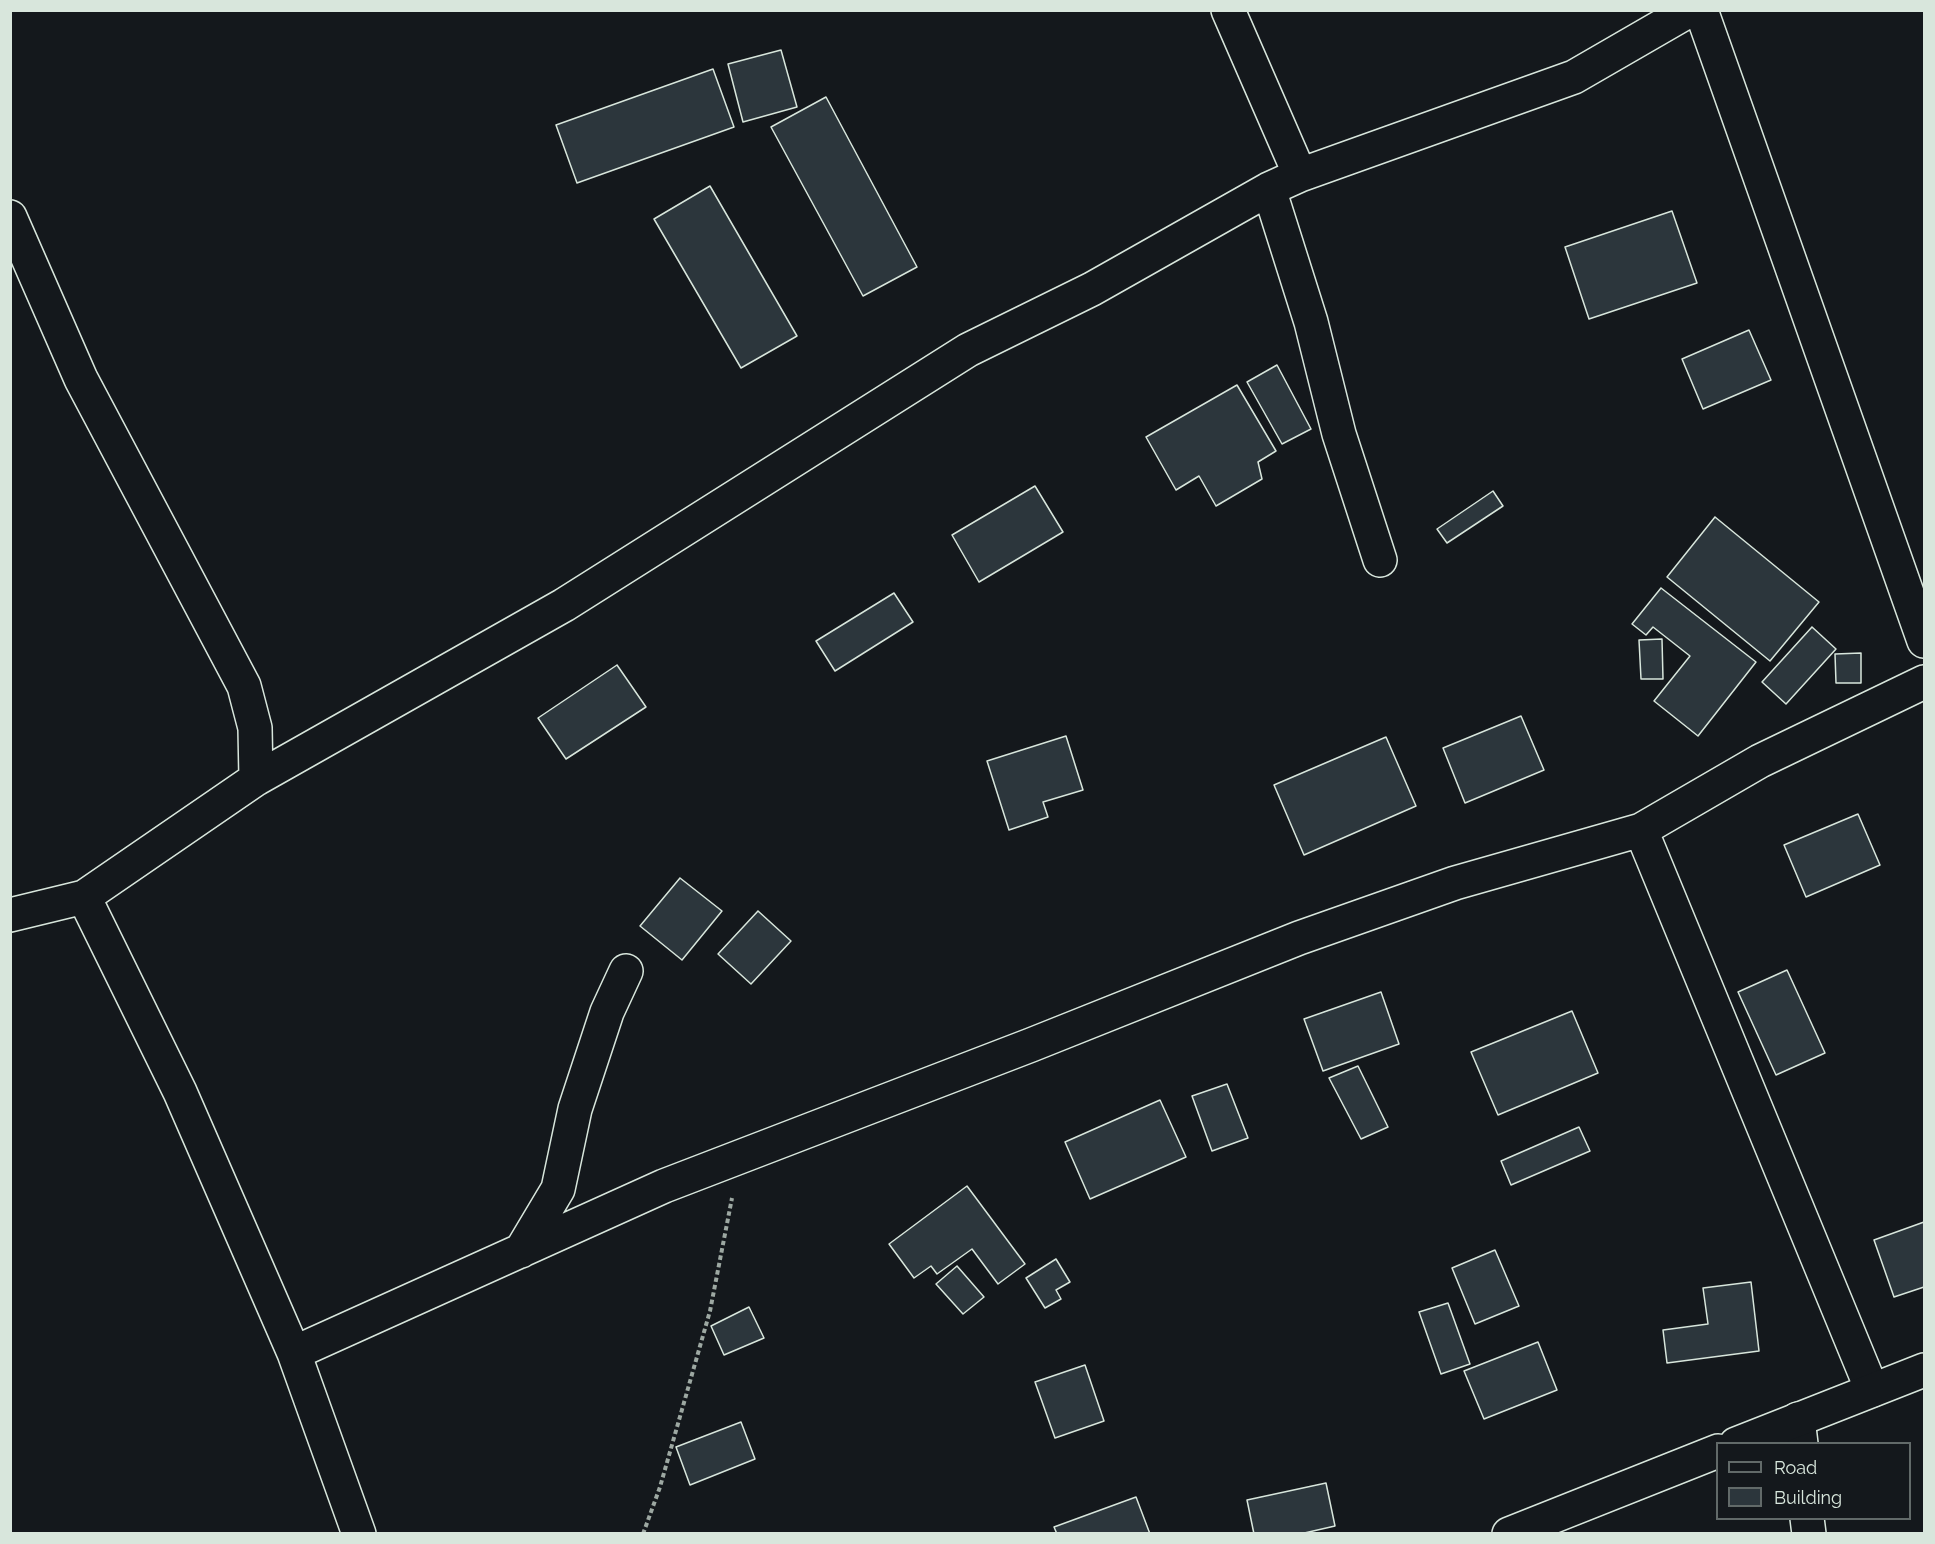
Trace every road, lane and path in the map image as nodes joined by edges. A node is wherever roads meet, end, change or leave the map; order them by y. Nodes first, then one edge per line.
1 (1228, 10) edge
2 (1690, 10) edge
3 (1701, 10) edge
4 (1300, 175) junction
5 (1269, 189) junction
6 (12, 222) edge
7 (1380, 560) dead end
8 (1924, 641) edge
9 (1924, 682) edge
10 (256, 779) junction
11 (1641, 830) junction
12 (84, 897) junction
13 (10, 915) edge
14 (626, 971) dead end
15 (740, 1157) junction
16 (521, 1251) junction
17 (294, 1353) junction
18 (1924, 1370) edge
19 (1872, 1390) junction
20 (1800, 1431) edge
21 (1741, 1442) edge
22 (1716, 1452) edge
23 (359, 1533) edge
24 (643, 1533) edge
25 (1509, 1533) edge

1 - 4 street
2 - 4 street
3 - 8 street
4 - 5 street
5 - 7 street
5 - 10 street
6 - 10 street
9 - 11 street
10 - 12 street
11 - 15 street
11 - 19 street
12 - 13 street
12 - 17 street
14 - 16 street
15 - 16 street
15 - 24 path
16 - 17 street
17 - 23 street
18 - 19 street
19 - 20 street
20 - 21 street
22 - 25 street

